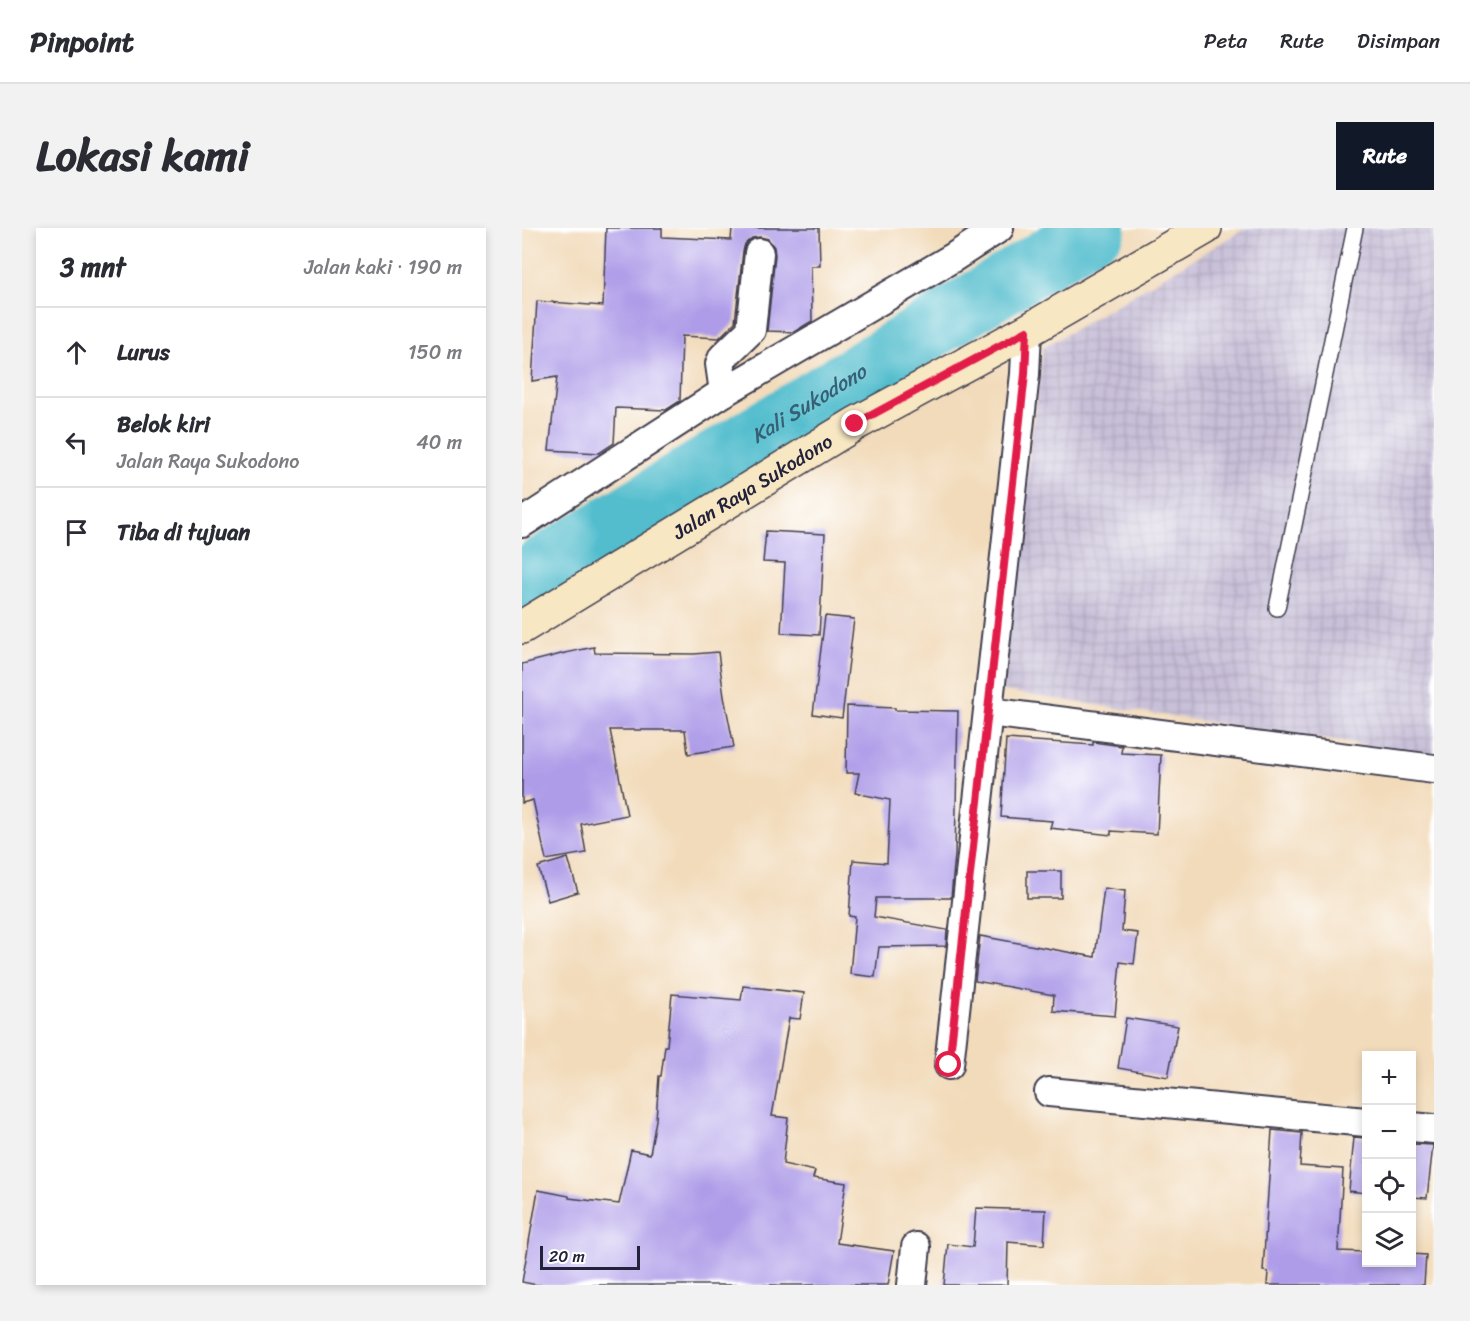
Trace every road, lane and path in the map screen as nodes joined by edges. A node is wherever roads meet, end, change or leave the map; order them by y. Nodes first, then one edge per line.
1 (999, 228) edge
2 (1205, 228) edge
3 (1355, 228) edge
4 (759, 253) dead end
5 (1027, 331) junction
6 (724, 392) junction
7 (522, 523) edge
8 (1277, 608) dead end
9 (522, 627) edge
10 (988, 712) junction
11 (1434, 770) edge
12 (949, 1065) dead end
13 (1049, 1092) dead end
14 (1362, 1122) edge
15 (1416, 1127) edge
16 (1434, 1129) edge
17 (916, 1247) dead end
18 (912, 1285) edge

1 - 6 street
2 - 5 main road, Jalan Raya Sukodono
3 - 8 lane
4 - 6 street
5 - 9 main road, Jalan Raya Sukodono
5 - 10 street
6 - 7 street
10 - 11 street
10 - 12 street
13 - 14 street
15 - 16 street
17 - 18 street

